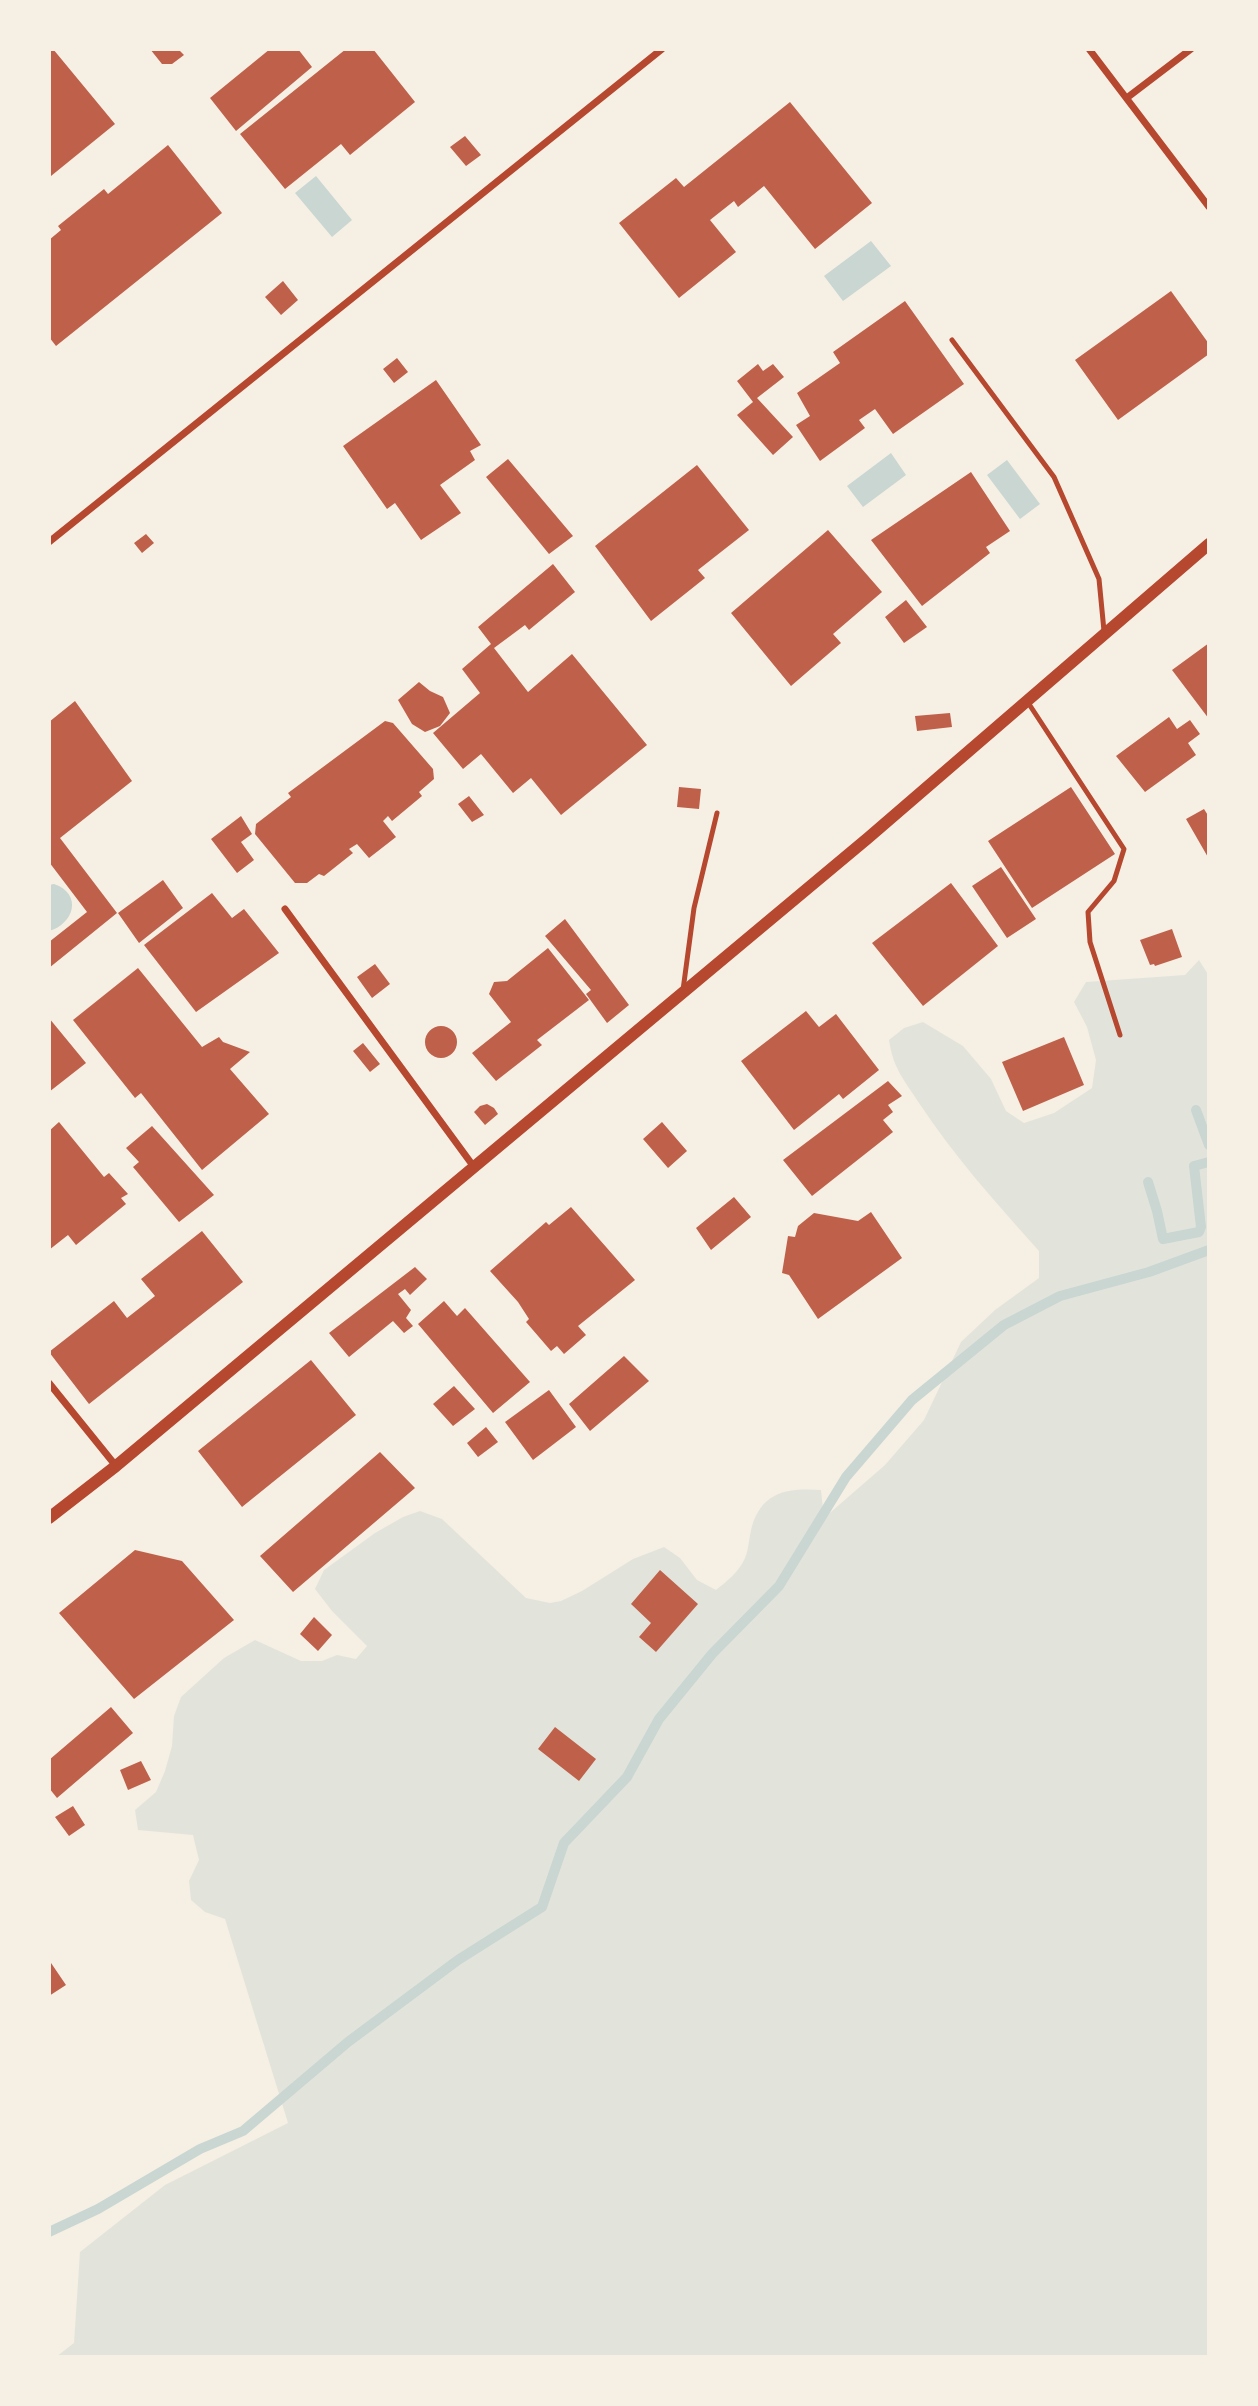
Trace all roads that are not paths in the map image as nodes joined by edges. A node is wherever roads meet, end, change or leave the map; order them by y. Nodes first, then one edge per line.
1 (662, 49) edge
2 (1089, 49) edge
3 (1191, 49) edge
4 (1128, 97) junction
5 (1209, 207) edge
6 (952, 340) dead end
7 (49, 542) edge
8 (1209, 544) edge
9 (1105, 634) junction
10 (1027, 701) junction
11 (717, 813) dead end
12 (285, 909) dead end
13 (683, 993) junction
14 (1120, 1035) dead end
15 (474, 1167) junction
16 (49, 1383) edge
17 (116, 1466) junction
18 (49, 1518) edge

1 - 7 street
2 - 4 street
3 - 4 street
4 - 5 street
6 - 9 lane
8 - 9 street
9 - 10 street
10 - 13 street
10 - 14 lane
11 - 13 lane
12 - 15 street
13 - 15 street
15 - 17 street
16 - 17 street
17 - 18 street

